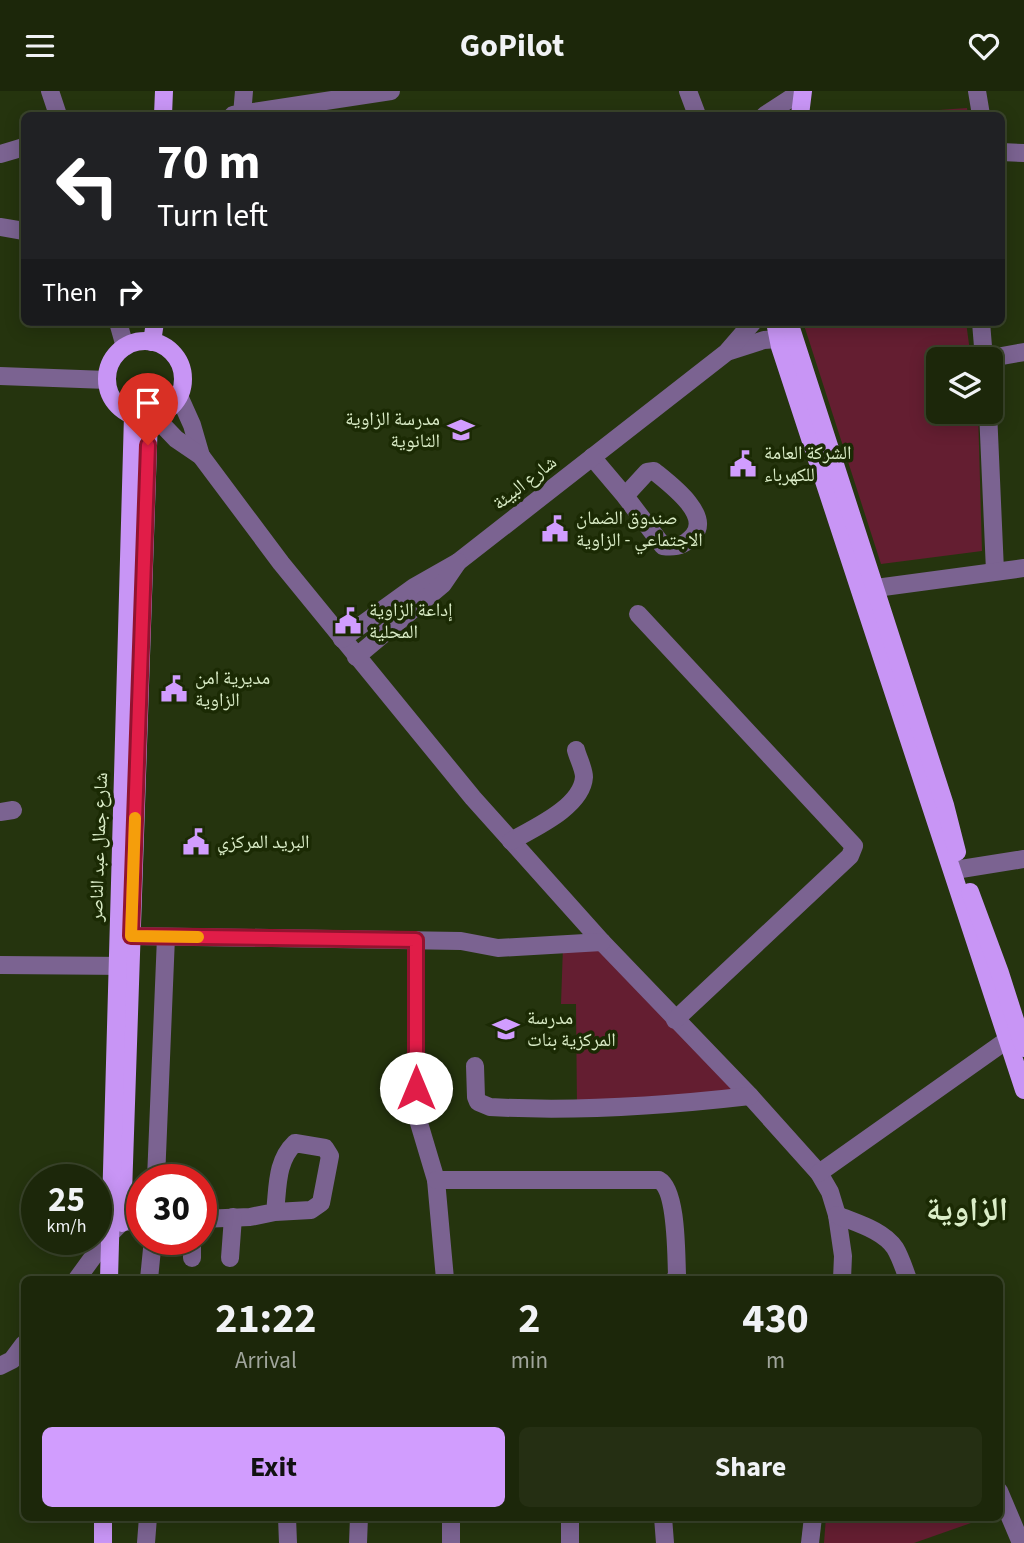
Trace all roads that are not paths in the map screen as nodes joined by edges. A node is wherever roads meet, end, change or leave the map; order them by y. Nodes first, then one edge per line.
1 (50, 91) edge
2 (164, 91) edge
3 (244, 91) edge
4 (391, 91) edge
5 (688, 91) edge
6 (803, 91) edge
7 (814, 91) edge
8 (977, 91) edge
9 (57, 112) edge
10 (163, 112) edge
11 (239, 112) edge
12 (257, 112) edge
13 (696, 112) edge
14 (770, 112) edge
15 (800, 112) edge
16 (811, 112) edge
17 (980, 112) edge
18 (21, 148) edge
19 (1005, 152) edge
20 (1024, 153) edge
21 (0, 154) edge
22 (0, 227) edge
23 (21, 230) edge
24 (119, 326) edge
25 (154, 326) edge
26 (750, 326) edge
27 (790, 326) edge
28 (981, 326) edge
29 (777, 331) edge
30 (152, 342) junction
31 (125, 347) junction
32 (983, 347) edge
33 (727, 352) junction
34 (1024, 352) edge
35 (1003, 356) edge
36 (0, 376) edge
37 (107, 380) junction
38 (179, 396) junction
39 (145, 416) junction
40 (989, 424) edge
41 (201, 456) junction
42 (592, 457) junction
43 (625, 496) junction
44 (458, 562) junction
45 (1024, 568) edge
46 (995, 571) junction
47 (868, 589) junction
48 (638, 614) dead end
49 (342, 639) junction
50 (356, 657) junction
51 (576, 750) dead end
52 (511, 841) junction
53 (1024, 859) edge
54 (961, 869) junction
55 (131, 936) junction
56 (166, 937) junction
57 (416, 940) junction
58 (602, 942) junction
59 (0, 965) edge
60 (123, 966) junction
61 (675, 1020) junction
62 (1019, 1039) edge
63 (475, 1066) dead end
64 (1024, 1090) edge
65 (750, 1096) junction
66 (157, 1164) edge
67 (819, 1173) junction
68 (436, 1180) junction
69 (275, 1212) dead end
70 (837, 1215) junction
71 (233, 1217) junction
72 (217, 1218) edge
73 (126, 1225) edge
74 (115, 1228) junction
75 (151, 1255) edge
76 (230, 1258) dead end
77 (79, 1276) edge
78 (109, 1276) edge
79 (120, 1276) edge
80 (149, 1276) edge
81 (445, 1276) edge
82 (676, 1276) edge
83 (842, 1276) edge
84 (907, 1276) edge
85 (1003, 1500) edge
86 (103, 1521) edge
87 (115, 1521) edge
88 (148, 1521) edge
89 (287, 1521) edge
90 (359, 1521) edge
91 (451, 1521) edge
92 (570, 1521) edge
93 (663, 1521) edge
94 (813, 1521) edge
95 (103, 1543) edge
96 (115, 1543) edge
97 (146, 1543) edge
98 (288, 1543) edge
99 (358, 1543) edge
100 (451, 1543) edge
101 (570, 1543) edge
102 (665, 1543) edge
103 (810, 1543) edge
104 (1021, 1543) edge

1 - 9 street
2 - 10 main road
3 - 11 street
4 - 12 street
5 - 13 street
6 - 14 street
6 - 15 main road
7 - 16 main road
8 - 17 street
18 - 21 street
19 - 20 street
22 - 23 street
24 - 31 street
25 - 30 main road
26 - 33 street, شارع البيئة
27 - 47 main road
28 - 32 street
29 - 33 street, شارع البيئة
29 - 47 main road
30 - 31 main road
30 - 38 main road
31 - 37 main road
33 - 42 street, شارع البيئة
34 - 35 street
36 - 37 street
37 - 39 main road
38 - 39 main road
38 - 41 street
39 - 41 street
39 - 55 main road, شارع جمال عبد الناصر
39 - 60 main road, شارع جمال عبد الناصر
40 - 46 street
41 - 49 street
42 - 43 street
42 - 44 street, شارع البيئة
43 - 43 street
44 - 49 street, شارع البيئة
44 - 50 street
45 - 46 street
46 - 47 street
47 - 54 main road
47 - 62 main road
48 - 61 street
49 - 50 street
50 - 52 street
51 - 52 street
52 - 58 street
53 - 54 street
54 - 62 main road
55 - 56 street
55 - 60 main road, شارع جمال عبد الناصر
56 - 57 street
56 - 66 street
57 - 58 street
57 - 68 street
58 - 61 street
59 - 60 street
60 - 74 main road, شارع جمال عبد الناصر
61 - 65 street
62 - 64 main road
62 - 67 street
63 - 65 street
65 - 67 street
67 - 70 street
68 - 81 street
68 - 82 street
69 - 71 street
70 - 83 street
70 - 84 street
71 - 72 street
71 - 76 street
73 - 74 street
74 - 77 street
74 - 78 main road, شارع جمال عبد الناصر
74 - 79 main road, شارع جمال عبد الناصر
75 - 80 street
85 - 104 street
86 - 95 main road
87 - 96 main road
88 - 97 street
89 - 98 street
90 - 99 street
91 - 100 street
92 - 101 street
93 - 102 street
94 - 103 street

